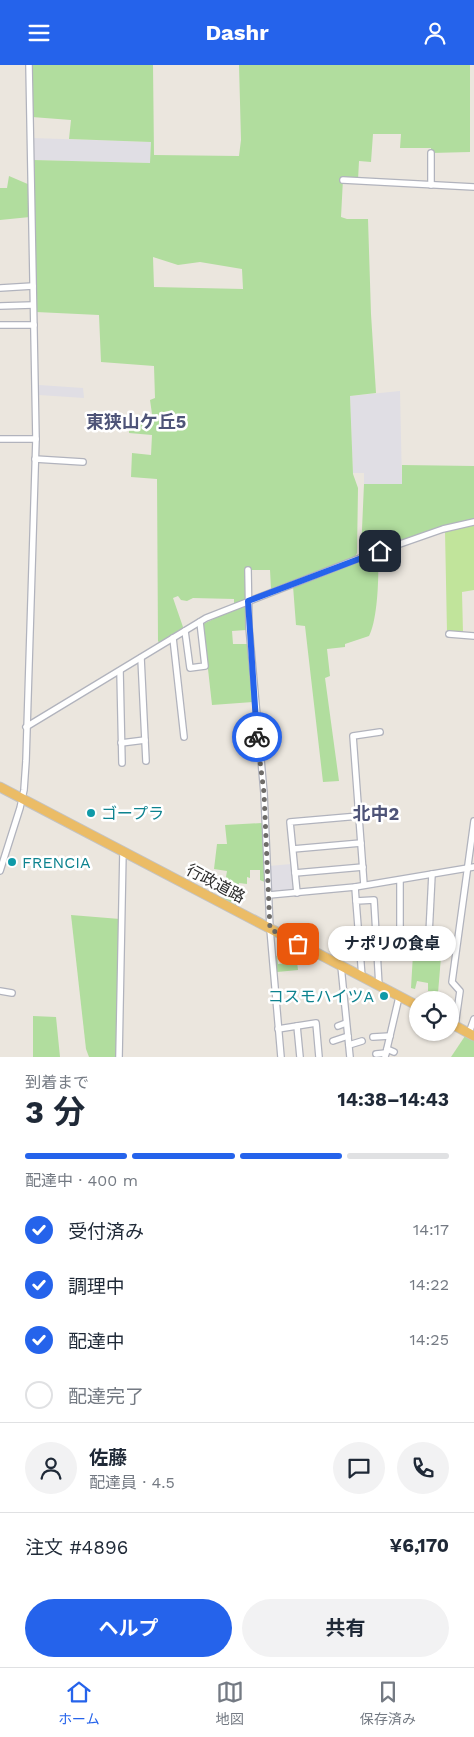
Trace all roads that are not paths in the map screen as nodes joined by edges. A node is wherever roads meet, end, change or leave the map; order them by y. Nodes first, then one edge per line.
1 (29, 65) edge
2 (431, 153) dead end
3 (343, 180) dead end
4 (431, 185) junction
5 (474, 187) edge
6 (33, 287) junction
7 (0, 288) edge
8 (33, 305) junction
9 (0, 306) edge
10 (0, 325) edge
11 (34, 325) junction
12 (0, 439) edge
13 (36, 439) junction
14 (35, 459) junction
15 (83, 462) dead end
16 (474, 522) edge
17 (248, 570) dead end
18 (248, 601) junction
19 (200, 622) junction
20 (186, 631) junction
21 (449, 634) dead end
22 (474, 636) edge
23 (173, 639) junction
24 (141, 659) junction
25 (120, 671) junction
26 (26, 727) junction
27 (380, 732) dead end
28 (184, 737) dead end
29 (145, 740) junction
30 (121, 743) junction
31 (146, 761) dead end
32 (122, 763) dead end
33 (0, 787) edge
34 (22, 799) junction
35 (359, 816) junction
36 (474, 821) edge
37 (361, 843) junction
38 (293, 849) junction
39 (123, 851) junction
40 (363, 867) junction
41 (474, 867) edge
42 (467, 869) junction
43 (0, 871) edge
44 (295, 873) junction
45 (432, 874) junction
46 (400, 880) junction
47 (364, 885) junction
48 (356, 887) junction
49 (297, 893) junction
50 (270, 895) junction
51 (356, 901) junction
52 (270, 929) junction
53 (400, 949) dead end
54 (428, 954) dead end
55 (341, 966) junction
56 (362, 977) junction
57 (379, 986) junction
58 (0, 991) edge
59 (12, 993) dead end
60 (459, 996) edge
61 (399, 997) junction
62 (409, 1002) edge
63 (474, 1019) edge
64 (346, 1023) junction
65 (297, 1026) junction
66 (338, 1026) dead end
67 (459, 1027) edge
68 (278, 1029) junction
69 (472, 1035) edge
70 (348, 1036) junction
71 (390, 1036) junction
72 (373, 1037) dead end
73 (333, 1041) dead end
74 (362, 1041) dead end
75 (349, 1045) junction
76 (394, 1052) dead end
77 (376, 1053) dead end
78 (386, 1053) edge
79 (119, 1057) edge
80 (282, 1057) edge
81 (300, 1057) edge
82 (318, 1057) edge
83 (350, 1057) edge

1 - 6 street
2 - 4 street
3 - 4 street
4 - 5 street
6 - 7 street
6 - 8 street
8 - 9 street
8 - 11 street
10 - 11 street
11 - 13 street
12 - 13 street
13 - 14 street
14 - 15 street
14 - 26 street
16 - 18 street
17 - 18 street
18 - 19 street
18 - 50 street
19 - 20 street
19 - 20 street
20 - 23 street
21 - 22 street
23 - 24 street
23 - 28 street
24 - 25 street
24 - 29 street
25 - 26 street
25 - 30 street
26 - 34 street
27 - 35 street
29 - 30 street
29 - 31 street
30 - 32 street
33 - 34 highway, 行政道路
34 - 39 highway, 行政道路
34 - 43 street
35 - 37 street
35 - 38 street
36 - 42 street
37 - 38 street
37 - 40 street
38 - 44 street
39 - 52 highway, 行政道路
39 - 79 street
40 - 44 street
40 - 47 street
41 - 42 street
42 - 45 street
42 - 60 street
44 - 49 street
45 - 46 street
45 - 54 street
46 - 47 street
46 - 53 street
47 - 48 street
48 - 49 street
48 - 51 street
49 - 50 street
50 - 52 street
51 - 56 street
51 - 57 street
52 - 55 highway, 行政道路
52 - 68 street
55 - 56 highway, 行政道路
55 - 64 street
56 - 57 highway, 行政道路
57 - 61 highway, 行政道路
58 - 59 street
61 - 62 highway, 行政道路
61 - 71 street
63 - 69 street
64 - 66 street
64 - 70 street
65 - 68 street
65 - 81 street
65 - 82 street
67 - 69 highway
68 - 80 street
70 - 73 street
70 - 75 street
71 - 72 street
71 - 78 street
74 - 75 street
75 - 83 street
76 - 78 street
77 - 78 street

